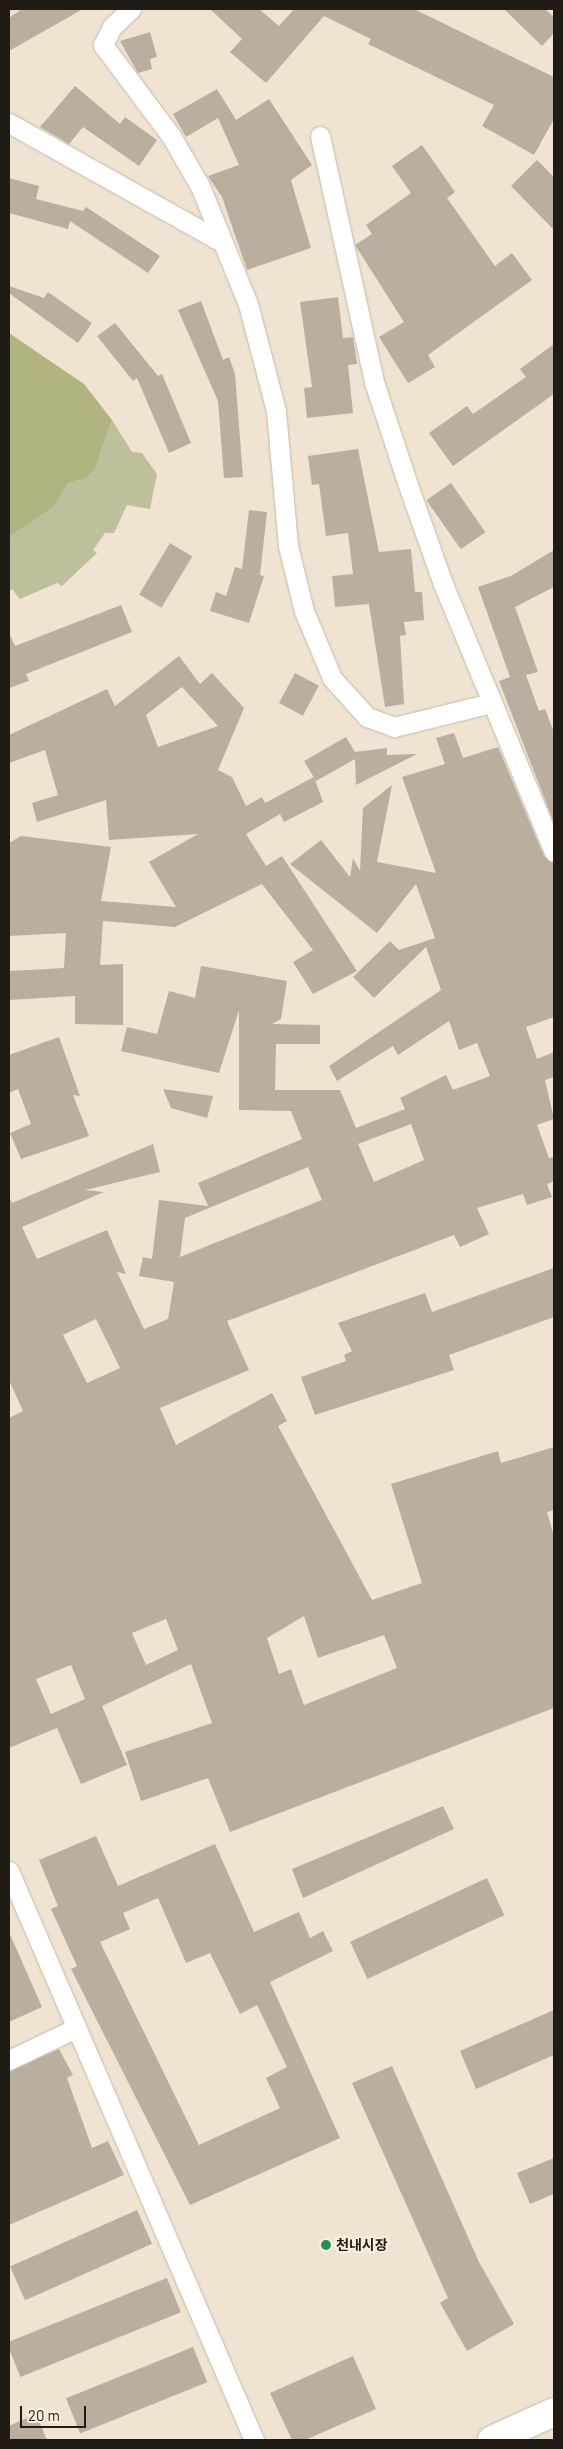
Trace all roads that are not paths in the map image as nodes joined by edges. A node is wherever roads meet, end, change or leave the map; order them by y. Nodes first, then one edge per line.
1 (131, 9) edge
2 (9, 123) edge
3 (320, 136) dead end
4 (220, 242) junction
5 (491, 703) junction
6 (554, 852) edge
7 (9, 1871) edge
8 (76, 2028) junction
9 (9, 2060) edge
10 (554, 2412) edge
11 (254, 2440) edge
12 (492, 2440) edge

1 - 4 street
2 - 4 street
3 - 5 street
4 - 5 street
5 - 6 street
7 - 8 street
8 - 9 street
8 - 11 street
10 - 12 main road

